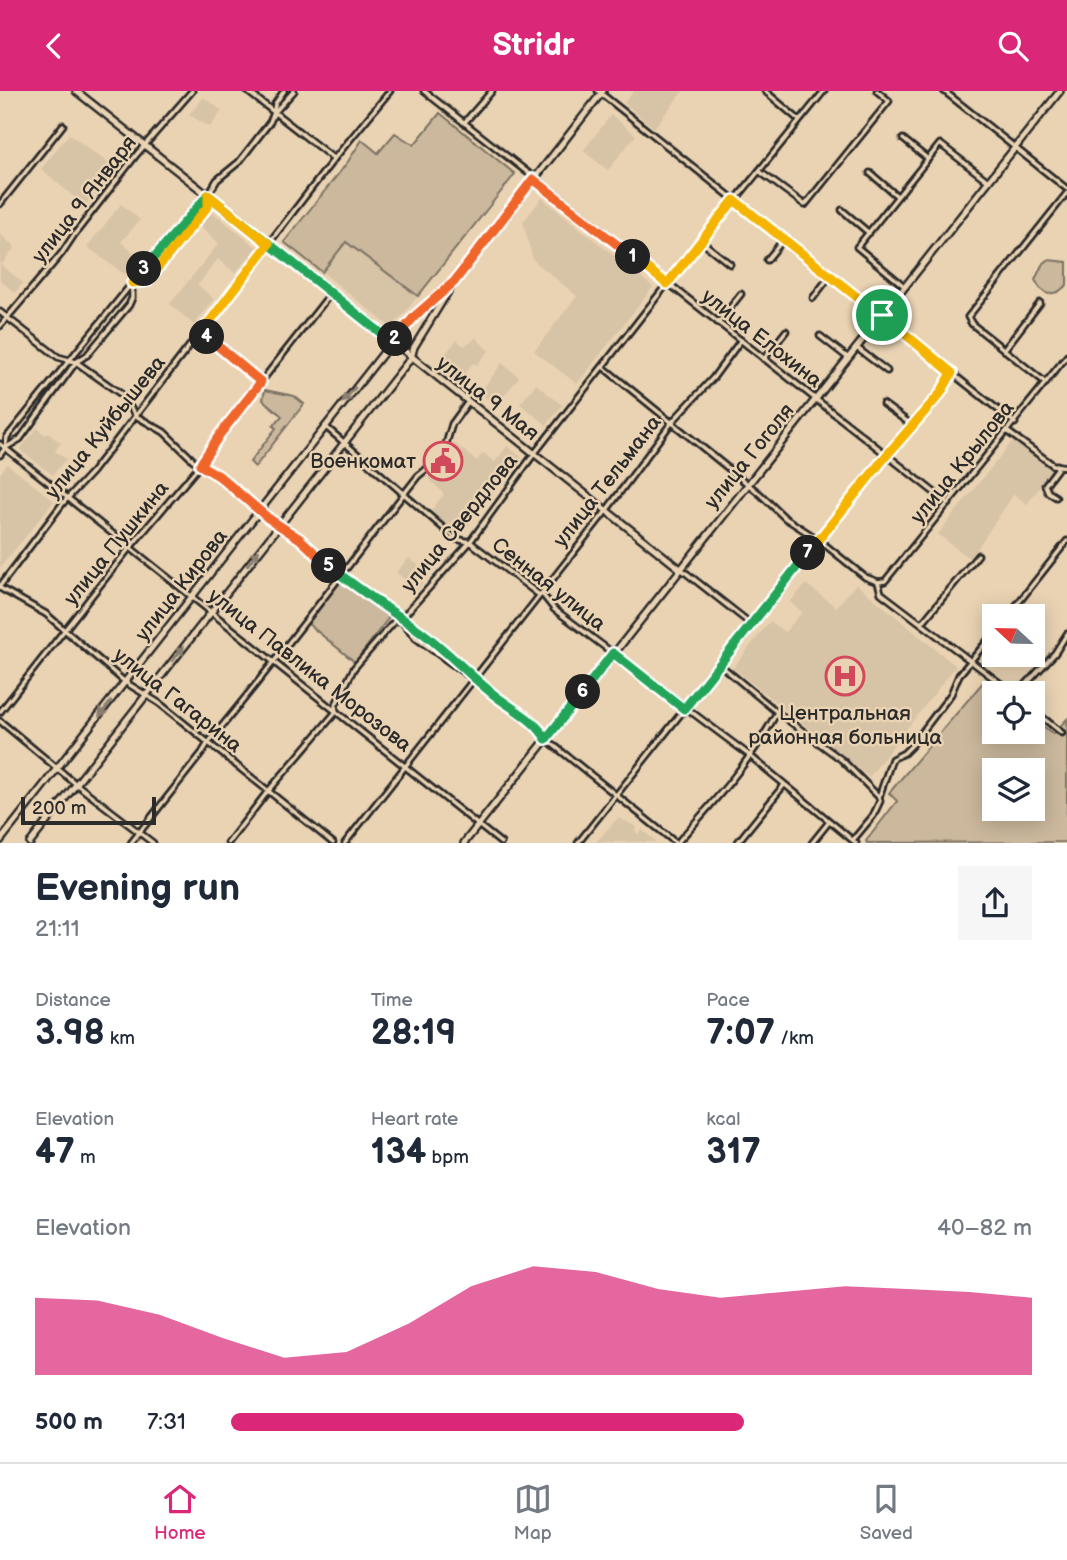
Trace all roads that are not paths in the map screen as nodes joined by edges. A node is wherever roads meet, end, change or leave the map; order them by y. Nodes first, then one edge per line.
1 (76, 91) edge
2 (192, 91) edge
3 (247, 91) edge
4 (284, 91) edge
5 (294, 91) edge
6 (390, 91) edge
7 (424, 91) edge
8 (492, 91) edge
9 (765, 91) edge
10 (824, 91) edge
11 (877, 91) edge
12 (944, 91) edge
13 (1060, 91) edge
14 (601, 92) edge
15 (274, 113) junction
16 (799, 120) junction
17 (464, 123) junction
18 (63, 125) dead end
19 (903, 139) dead end
20 (145, 145) junction
21 (1014, 149) junction
22 (334, 159) junction
23 (928, 159) junction
24 (759, 171) junction
25 (870, 173) dead end
26 (533, 179) junction
27 (988, 181) junction
28 (1067, 191) edge
29 (208, 195) junction
30 (897, 196) junction
31 (734, 200) junction
32 (0, 204) edge
33 (842, 210) dead end
34 (869, 233) junction
35 (784, 239) junction
36 (702, 242) junction
37 (269, 244) junction
38 (767, 260) dead end
39 (730, 264) dead end
40 (830, 277) junction
41 (454, 282) junction
42 (132, 283) junction
43 (667, 284) junction
44 (904, 286) junction
45 (331, 293) junction
46 (741, 294) dead end
47 (813, 298) dead end
48 (1040, 303) dead end
49 (0, 312) edge
50 (882, 315) junction
51 (415, 316) junction
52 (6, 317) junction
53 (718, 323) junction
54 (429, 325) junction
55 (0, 326) edge
56 (786, 331) dead end
57 (201, 333) junction
58 (820, 336) dead end
59 (741, 340) junction
60 (392, 342) junction
61 (856, 346) junction
62 (1004, 350) junction
63 (1067, 356) edge
64 (847, 357) junction
65 (411, 358) junction
66 (70, 359) junction
67 (764, 359) junction
68 (76, 362) junction
69 (603, 367) junction
70 (887, 372) dead end
71 (952, 373) junction
72 (261, 382) junction
73 (1046, 383) junction
74 (814, 399) junction
75 (468, 402) junction
76 (883, 404) dead end
77 (136, 416) junction
78 (672, 422) junction
79 (1015, 423) junction
80 (912, 425) junction
81 (325, 426) junction
82 (1008, 432) junction
83 (343, 442) junction
84 (0, 444) edge
85 (5, 448) junction
86 (534, 454) junction
87 (0, 455) edge
88 (886, 456) junction
89 (200, 465) junction
90 (1057, 465) junction
91 (1066, 465) edge
92 (747, 484) junction
93 (403, 495) junction
94 (68, 497) junction
95 (1056, 497) dead end
96 (949, 504) junction
97 (606, 510) junction
98 (258, 511) junction
99 (278, 526) junction
100 (819, 540) junction
101 (1067, 541) edge
102 (470, 542) junction
103 (130, 548) junction
104 (978, 555) dead end
105 (679, 568) junction
106 (340, 575) junction
107 (878, 582) junction
108 (0, 587) edge
109 (538, 594) junction
110 (191, 597) junction
111 (1017, 604) edge
112 (211, 612) junction
113 (400, 620) junction
114 (922, 623) junction
115 (751, 624) junction
116 (66, 630) junction
117 (1067, 634) edge
118 (982, 647) edge
119 (613, 653) junction
120 (970, 661) junction
121 (275, 663) junction
122 (719, 664) junction
123 (474, 679) junction
124 (998, 681) edge
125 (1027, 681) edge
126 (125, 682) junction
127 (146, 697) junction
128 (684, 709) junction
129 (0, 712) edge
130 (335, 712) junction
131 (777, 712) junction
132 (1045, 719) edge
133 (0, 721) edge
134 (1062, 733) dead end
135 (546, 739) junction
136 (208, 743) junction
137 (749, 755) junction
138 (405, 765) junction
139 (58, 769) junction
140 (76, 784) junction
141 (784, 785) junction
142 (268, 791) junction
143 (615, 795) junction
144 (879, 797) junction
145 (829, 822) junction
146 (478, 825) junction
147 (140, 832) junction
148 (0, 841) edge
149 (855, 841) edge
150 (30, 842) edge
151 (131, 842) edge
152 (153, 842) edge
153 (228, 842) edge
154 (333, 842) edge
155 (345, 842) edge
156 (464, 842) edge
157 (501, 842) edge
158 (578, 842) edge
159 (676, 842) edge
160 (737, 842) edge
161 (812, 842) edge

1 - 20 street, улица 9 Мая
2 - 20 street, улица 9 Января
3 - 15 street
4 - 15 street
5 - 15 street
6 - 22 street, улица Куйбышева
7 - 17 street, улица Елохина
8 - 17 street
9 - 16 street
10 - 16 street, улица Свердлова
11 - 24 street
12 - 21 street
13 - 21 street, улица Гоголя
14 - 26 street, улица Кирова
14 - 31 street
15 - 22 street
15 - 29 street
16 - 24 street, улица Свердлова
17 - 26 street, улица Елохина
18 - 32 street
19 - 23 street
20 - 29 street, улица 9 Мая
20 - 52 street, улица 9 Января
21 - 27 street, улица Гоголя
21 - 28 street
22 - 37 street, улица Куйбышева
23 - 27 street
23 - 30 street
24 - 31 street, улица Свердлова
25 - 30 street
26 - 41 street, улица Кирова
26 - 43 street, улица Елохина
27 - 44 street, улица Гоголя
28 - 62 street
29 - 37 street, улица 9 Мая
29 - 42 street
29 - 42 street
30 - 34 street
31 - 35 street
31 - 36 street, улица Свердлова
33 - 34 street
34 - 44 street
35 - 38 street
35 - 40 street
36 - 39 street
36 - 43 street, улица Свердлова
37 - 45 street, улица 9 Мая
37 - 57 street, улица Куйбышева
40 - 47 street
40 - 50 street
41 - 51 street, улица Кирова
41 - 54 street, улица Кирова
42 - 66 street
42 - 68 street
43 - 53 street, улица Елохина
43 - 69 street, улица Свердлова
44 - 50 street, улица Гоголя
45 - 60 street, улица 9 Мая
45 - 72 street, улица Пушкина
46 - 53 street
48 - 62 street
49 - 52 street
50 - 61 street, улица Гоголя
50 - 71 street
51 - 54 street
51 - 60 street, улица Кирова
52 - 55 street, улица 9 Января
52 - 66 street
53 - 59 street, улица Елохина
54 - 65 street, улица Кирова
56 - 67 street
57 - 72 street
57 - 77 street, улица Куйбышева
58 - 64 street
59 - 67 street, улица Елохина
59 - 78 street, улица Тельмана
60 - 65 street, улица 9 Мая
60 -> 81 street, улица Кирова
61 - 64 street, улица Гоголя
61 - 70 street
62 - 73 street
63 - 73 street, улица Крылова
64 - 74 street, улица Гоголя
65 - 75 street, улица 9 Мая
65 - 83 street, улица Кирова
66 - 68 street
66 - 85 street
67 - 74 street, улица Елохина
68 - 77 street
68 - 85 street
69 - 78 street
69 - 86 street, улица Свердлова
71 - 79 street
71 - 80 street
72 - 89 street, улица Пушкина
73 - 79 street, улица Крылова
74 - 88 street, улица Елохина
74 - 92 street, улица Гоголя
75 - 86 street, улица 9 Мая
75 - 93 street
76 - 80 street
77 - 89 street
77 - 94 street, улица Куйбышева
78 - 92 street
78 - 97 street, улица Тельмана
79 - 82 street, улица Крылова
80 - 88 street
81 - 83 street, Сенная улица
81 - 98 street, улица Кирова
82 - 90 street
82 - 96 street, улица Крылова
83 - 93 street, Сенная улица
83 - 99 street, улица Кирова
84 - 85 street, улица Павлика Морозова
85 - 87 street
85 - 94 street, улица Павлика Морозова
86 - 97 street, улица 9 Мая
86 - 102 street, улица Свердлова
88 - 96 street, улица Елохина
88 - 100 street
89 - 98 street
89 - 103 street, улица Пушкина
90 - 91 street
90 - 95 street
92 - 100 street
92 - 105 street, улица Гоголя
93 - 102 street, Сенная улица
93 - 106 street
94 - 103 street, улица Павлика Морозова
94 - 108 street, улица Куйбышева
96 - 107 street, улица Крылова
97 - 105 street, улица 9 Мая
97 - 109 street, улица Тельмана
98 - 99 street
98 - 110 street, улица Кирова
99 - 106 street
112 -> 99 street, улица Кирова
100 - 107 street
100 - 115 street
101 - 111 street
102 - 109 street, Сенная улица
102 - 113 street, улица Свердлова
103 - 110 street, улица Павлика Морозова
103 - 116 street, улица Пушкина
104 - 114 street
105 - 115 street, улица 9 Мая
105 - 119 street, улица Гоголя
106 - 113 street
106 - 121 street
107 - 114 street
108 - 116 street, улица Гагарина
109 - 119 street, Сенная улица
109 - 123 street, улица Тельмана
110 - 112 street, улица Павлика Морозова
110 - 126 street, улица Кирова
112 - 121 street, улица Павлика Морозова
127 -> 112 street, улица Кирова
113 - 123 street
113 - 123 street
113 - 130 street, улица Свердлова
114 - 120 street
115 - 122 street
116 - 126 street, улица Гагарина
116 - 129 street, улица Пушкина
117 - 125 street
118 - 120 street
119 - 128 street, Сенная улица
119 - 135 street, улица Гоголя
120 - 124 street
120 - 144 street
121 - 130 street, улица Павлика Морозова
121 - 136 street
122 - 128 street
122 - 131 street
123 - 135 street
123 - 138 street, улица Тельмана
126 - 127 street, улица Гагарина
126 -> 139 street, улица Кирова
127 - 136 street, улица Гагарина
127 - 140 street, улица Кирова
128 - 137 street, Сенная улица
128 - 143 street
130 - 138 street, улица Павлика Морозова
130 - 142 street, улица Свердлова
131 - 137 street
131 - 144 street
132 - 134 street
133 - 139 street
135 - 143 street
135 - 146 street, улица Гоголя
136 - 142 street, улица Гагарина
136 - 147 street
137 - 141 street, Сенная улица
137 - 159 street
138 - 146 street, улица Павлика Морозова
138 - 155 street, улица Тельмана
139 - 140 street
139 - 148 street, улица Кирова
140 - 147 street
140 - 150 street, улица Кирова
141 - 145 street, Сенная улица
141 - 160 street
142 - 153 street, улица Свердлова
142 - 154 street, улица Гагарина
143 - 158 street
143 - 159 street
144 - 149 street
145 - 149 street, Сенная улица
145 - 161 street
146 - 156 street, улица Гоголя
146 - 157 street, улица Павлика Морозова
147 - 151 street
147 - 152 street

